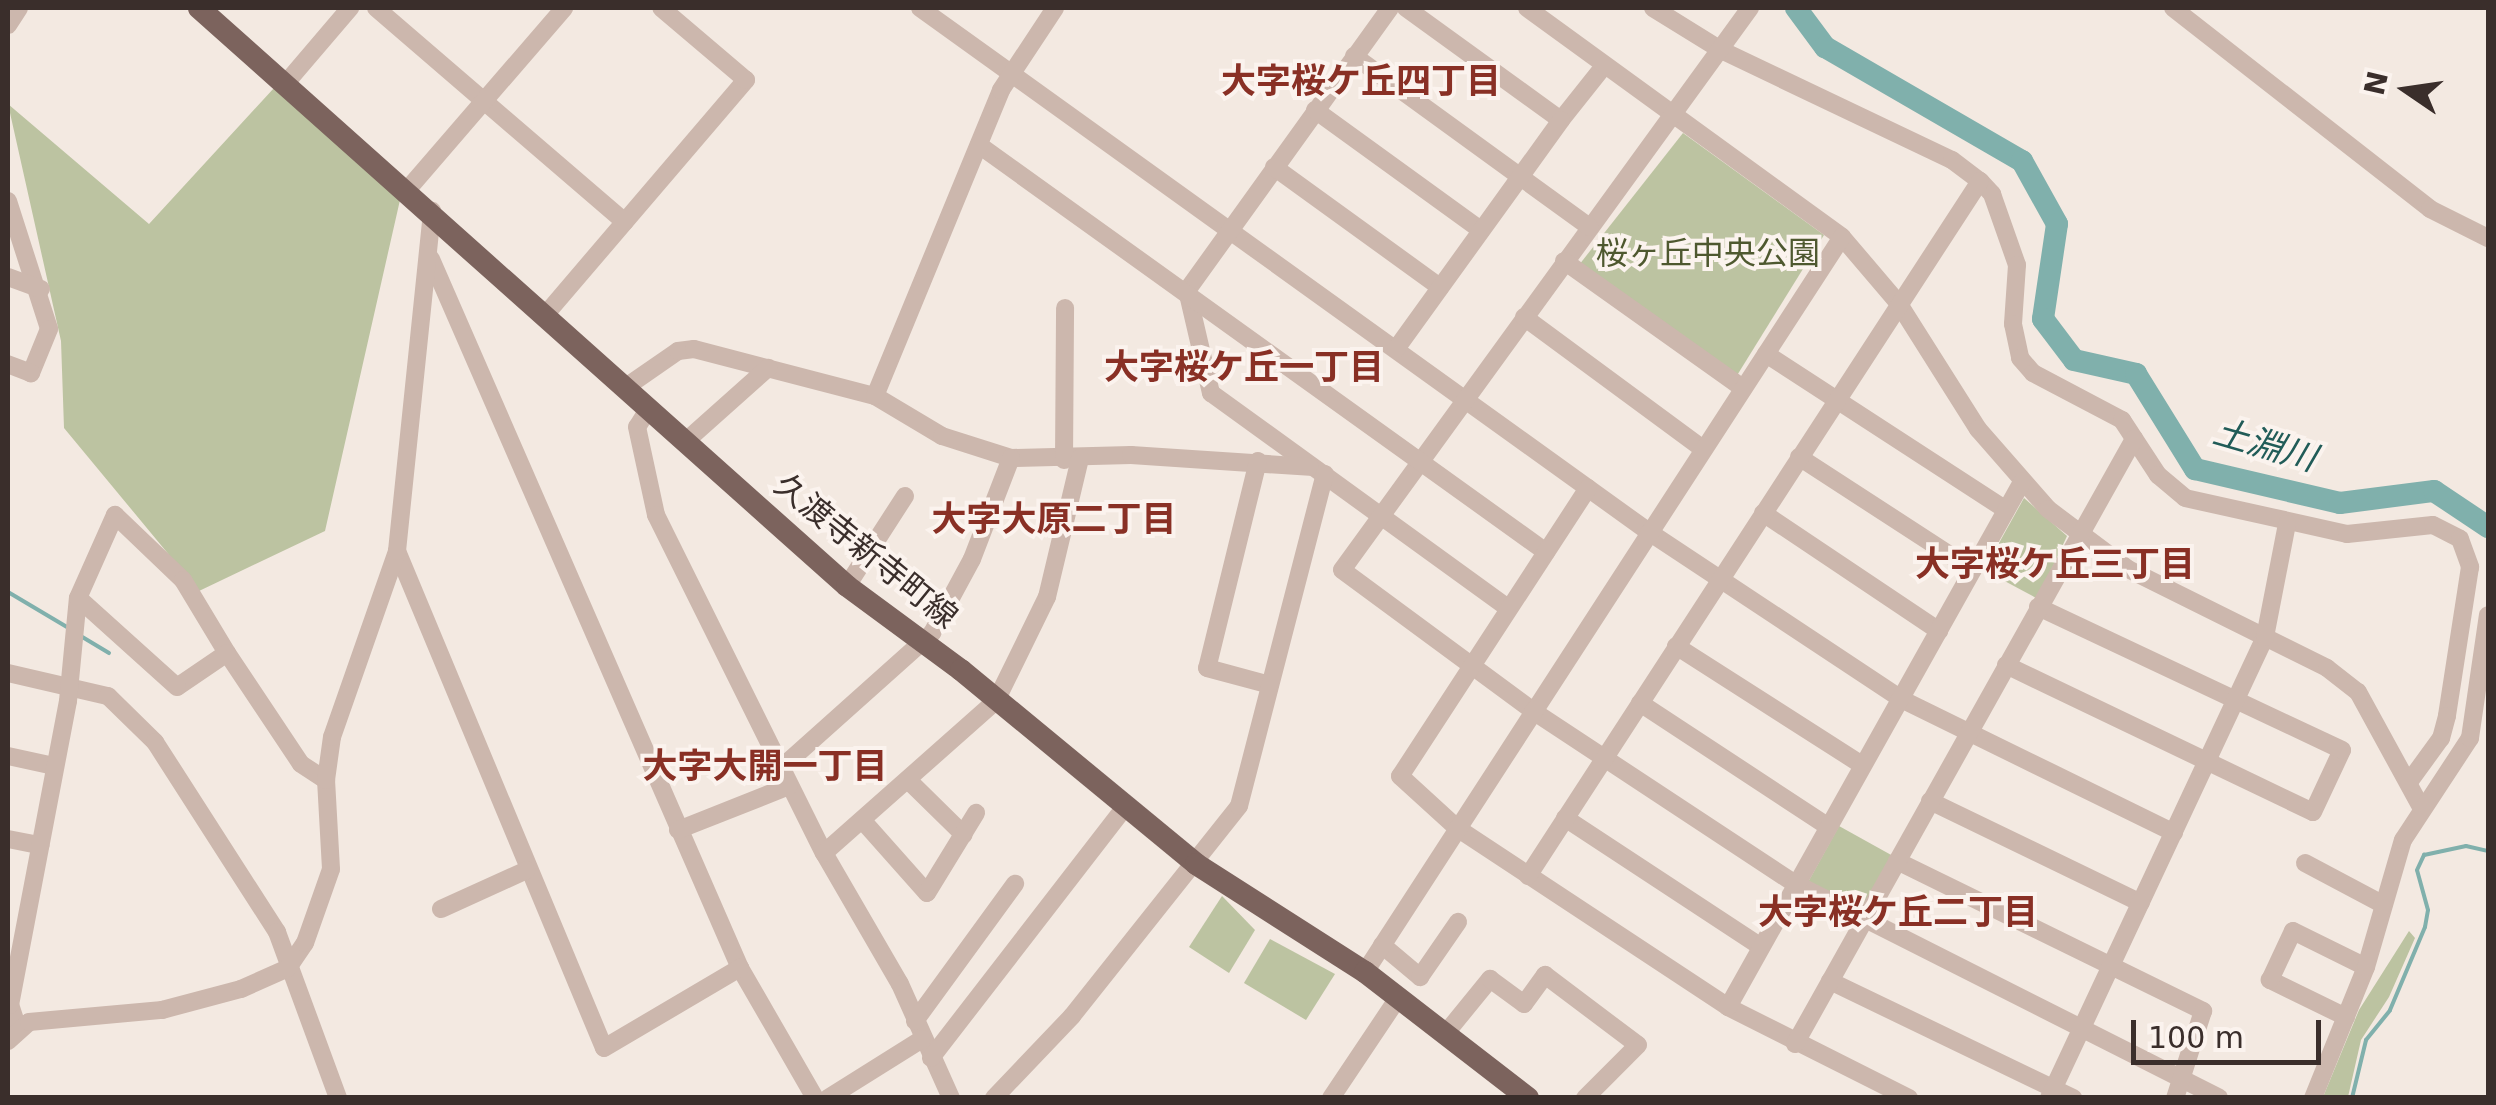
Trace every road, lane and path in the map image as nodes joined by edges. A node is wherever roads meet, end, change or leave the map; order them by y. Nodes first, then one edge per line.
1 (19, 8) edge
2 (200, 8) edge
3 (350, 8) edge
4 (376, 8) edge
5 (564, 8) edge
6 (661, 8) edge
7 (920, 8) edge
8 (1055, 8) edge
9 (1390, 8) edge
10 (1406, 8) edge
11 (1527, 8) edge
12 (1653, 8) edge
13 (1750, 8) edge
14 (2173, 8) edge
15 (8, 25) edge
16 (1721, 50) junction
17 (1354, 56) junction
18 (1604, 66) junction
19 (1009, 73) junction
20 (286, 83) junction
21 (484, 101) junction
22 (1314, 110) junction
23 (1672, 113) junction
24 (1561, 120) junction
25 (979, 145) junction
26 (1274, 167) junction
27 (1520, 174) junction
28 (1980, 180) junction
29 (408, 189) junction
30 (8, 201) edge
31 (432, 211) junction
32 (624, 222) junction
33 (1589, 227) junction
34 (1229, 230) junction
35 (1480, 230) junction
36 (1842, 237) junction
37 (2488, 238) edge
38 (428, 254) junction
39 (1564, 261) junction
40 (8, 277) edge
41 (1440, 286) junction
42 (40, 289) junction
43 (1187, 290) junction
44 (1899, 304) junction
45 (1065, 308) dead end
46 (546, 314) junction
47 (1524, 317) junction
48 (1396, 350) junction
49 (1766, 354) junction
50 (8, 364) edge
51 (768, 368) junction
52 (626, 387) junction
53 (1743, 388) junction
54 (875, 396) junction
55 (1464, 400) junction
56 (1836, 400) junction
57 (649, 408) junction
58 (2134, 439) junction
59 (686, 440) junction
60 (1703, 449) junction
61 (1799, 457) junction
62 (1011, 458) junction
63 (1072, 459) junction
64 (1258, 461) junction
65 (1420, 461) junction
66 (1320, 471) junction
67 (2022, 482) junction
68 (1588, 488) junction
69 (905, 496) dead end
70 (2006, 510) junction
71 (1763, 513) junction
72 (1381, 514) junction
73 (2287, 524) junction
74 (1649, 532) junction
75 (2079, 534) junction
76 (397, 552) junction
77 (1546, 552) junction
78 (1972, 570) junction
79 (1720, 579) junction
80 (847, 586) junction
81 (78, 598) junction
82 (2038, 607) junction
83 (1508, 608) junction
84 (2488, 615) edge
85 (1939, 630) junction
86 (2265, 637) junction
87 (923, 642) junction
88 (1676, 646) junction
89 (227, 653) junction
90 (1470, 664) junction
91 (2006, 665) junction
92 (8, 673) edge
93 (69, 685) junction
94 (1270, 685) junction
95 (1901, 699) junction
96 (996, 700) junction
97 (2236, 700) junction
98 (1640, 702) junction
99 (1533, 711) junction
100 (1967, 734) junction
101 (8, 756) edge
102 (1604, 759) junction
103 (2207, 762) junction
104 (54, 766) junction
105 (1862, 766) junction
106 (780, 769) junction
107 (326, 780) junction
108 (908, 780) junction
109 (2409, 782) junction
110 (789, 786) junction
111 (1930, 801) junction
112 (1124, 808) junction
113 (2422, 810) junction
114 (976, 813) dead end
115 (1566, 818) junction
116 (863, 820) junction
117 (1827, 826) junction
118 (1458, 828) junction
119 (678, 830) junction
120 (2174, 833) junction
121 (964, 835) junction
122 (8, 839) edge
123 (40, 845) junction
124 (824, 853) junction
125 (1897, 861) junction
126 (2305, 862) dead end
127 (1196, 864) junction
128 (527, 870) junction
129 (1528, 876) junction
130 (1794, 883) junction
131 (1015, 884) dead end
132 (2141, 903) junction
133 (2384, 905) junction
134 (441, 910) dead end
135 (16, 921) edge
136 (1863, 921) junction
137 (1458, 922) dead end
138 (1382, 946) junction
139 (1760, 946) junction
140 (2112, 965) junction
141 (2366, 966) junction
142 (288, 968) junction
143 (740, 968) junction
144 (1364, 972) junction
145 (1830, 981) junction
146 (1398, 998) junction
147 (1728, 1006) junction
148 (2346, 1016) junction
149 (915, 1021) junction
150 (2084, 1025) junction
151 (1446, 1033) junction
152 (13, 1035) edge
153 (922, 1039) junction
154 (1795, 1044) junction
155 (932, 1058) junction
156 (2182, 1075) junction
157 (1513, 1093) edge
158 (2051, 1093) edge
159 (338, 1098) edge
160 (815, 1098) edge
161 (828, 1098) edge
162 (950, 1098) edge
163 (994, 1098) edge
164 (1331, 1098) edge
165 (1585, 1098) edge
166 (1909, 1098) edge
167 (2074, 1098) edge
168 (2175, 1098) edge
169 (2219, 1098) edge
170 (2313, 1098) edge

1 - 15 street
2 - 20 main road, 久渡寺新寺町線
3 - 20 street
4 - 21 street
5 - 21 street
6 - 32 street
7 - 19 street
8 - 19 street
9 - 17 street
10 - 24 street
11 - 18 street
12 - 16 street
13 - 16 street
14 - 37 street
16 - 23 street
16 - 28 street
17 - 22 street
17 - 27 street
18 - 23 street
18 - 24 street
19 - 25 street
19 - 34 street
20 - 29 main road, 久渡寺新寺町線
21 - 29 street
21 - 32 street
22 - 26 street
22 - 35 street
23 - 33 street
23 - 36 street
24 - 27 street
25 - 43 street
25 - 54 street
26 - 34 street
26 - 41 street
27 - 33 street
27 - 35 street
28 - 44 street
28 - 58 street
29 - 31 main road, 久渡寺新寺町線
30 - 42 street
31 - 38 street
31 - 46 main road, 久渡寺新寺町線
32 - 46 street
33 - 39 street
34 - 43 street
34 - 48 street
35 - 41 street
36 - 44 street
36 - 49 street
38 - 76 street
38 - 119 street
39 - 47 street
39 - 53 street
40 - 42 street
41 - 48 street
42 - 50 street
43 - 65 street
43 - 66 street
44 - 56 street
44 - 67 street
45 - 63 street
46 - 52 main road, 久渡寺新寺町線
47 - 55 street
47 - 60 street
48 - 55 street
49 - 53 street
49 - 56 street
51 - 52 street
51 - 54 street
51 - 59 street
52 - 57 main road, 久渡寺新寺町線
53 - 60 street
54 - 62 street
55 - 65 street
55 - 68 street
56 - 61 street
56 - 70 street
57 - 59 main road, 久渡寺新寺町線
57 - 106 street
58 - 73 street
58 - 75 street
59 - 80 main road, 久渡寺新寺町線
60 - 74 street
61 - 71 street
61 - 78 street
62 - 63 street
62 - 87 street
63 - 64 street
63 - 96 street
64 - 66 street
64 - 94 street
65 - 72 street
65 - 77 street
66 - 72 street
66 - 94 street
67 - 70 street
67 - 75 street
68 - 74 street
68 - 77 street
69 - 80 street
70 - 78 street
71 - 79 street
71 - 85 street
72 - 83 street
72 - 90 street
73 - 86 street
73 - 109 street
74 - 79 street
74 - 99 street
75 - 82 street
75 - 86 street
76 - 107 street
76 - 128 street
77 - 83 street
78 - 85 street
79 - 88 street
79 - 95 street
80 - 87 main road, 久渡寺新寺町線
81 - 89 street
81 - 89 street
81 - 93 street
82 - 91 street
82 - 97 street
83 - 90 street
84 - 113 street
85 - 95 street
86 - 97 street
86 - 109 street
87 - 96 main road, 久渡寺新寺町線
87 - 106 street
88 - 98 street
88 - 105 street
89 - 107 street
90 - 99 street
90 - 118 street
91 - 100 street
91 - 103 street
92 - 93 street
93 - 104 street
93 - 142 street
94 - 127 street
95 - 100 street
95 - 105 street
96 - 108 street
96 - 112 main road, 久渡寺新寺町線
97 - 103 street
97 - 103 street
98 - 102 street
98 - 117 street
99 - 102 street
99 - 118 street
100 - 111 street
100 - 120 street
101 - 104 street
102 - 115 street
102 - 130 street
103 - 120 street
104 - 123 street
105 - 117 street
106 - 110 street
107 - 142 street
108 - 116 street
108 - 121 street
109 - 113 street
110 - 119 street
110 - 124 street
111 - 125 street
111 - 132 street
112 - 127 main road, 久渡寺新寺町線
112 - 155 street
113 - 133 street
114 - 121 street
115 - 129 street
115 - 139 street
116 - 121 street
116 - 124 street
117 - 130 street
118 - 129 street
118 - 138 street
119 - 143 street
120 - 132 street
122 - 123 street
123 - 135 street
124 - 149 street
125 - 136 street
125 - 140 street
126 - 133 street
127 - 144 main road, 久渡寺新寺町線
127 - 163 street
128 - 134 street
128 - 143 street
129 - 147 street
130 - 136 street
130 - 139 street
131 - 149 street
132 - 140 street
133 - 141 street
135 - 152 street
136 - 145 street
136 - 150 street
137 - 138 street
138 - 144 street
139 - 147 street
140 - 150 street
140 - 156 street
141 - 148 street
141 - 148 street
142 - 152 street
142 - 159 street
143 - 160 street
144 - 146 main road, 久渡寺新寺町線
145 - 154 street
145 - 158 street
146 - 151 main road, 久渡寺新寺町線
146 - 164 street
147 - 154 street
148 - 170 street
149 - 153 street
150 - 156 street
150 - 158 street
151 - 157 main road, 久渡寺新寺町線
151 - 165 street
153 - 155 street
153 - 161 street
154 - 166 street
155 - 162 street
156 - 168 street
156 - 169 street
158 - 167 street

